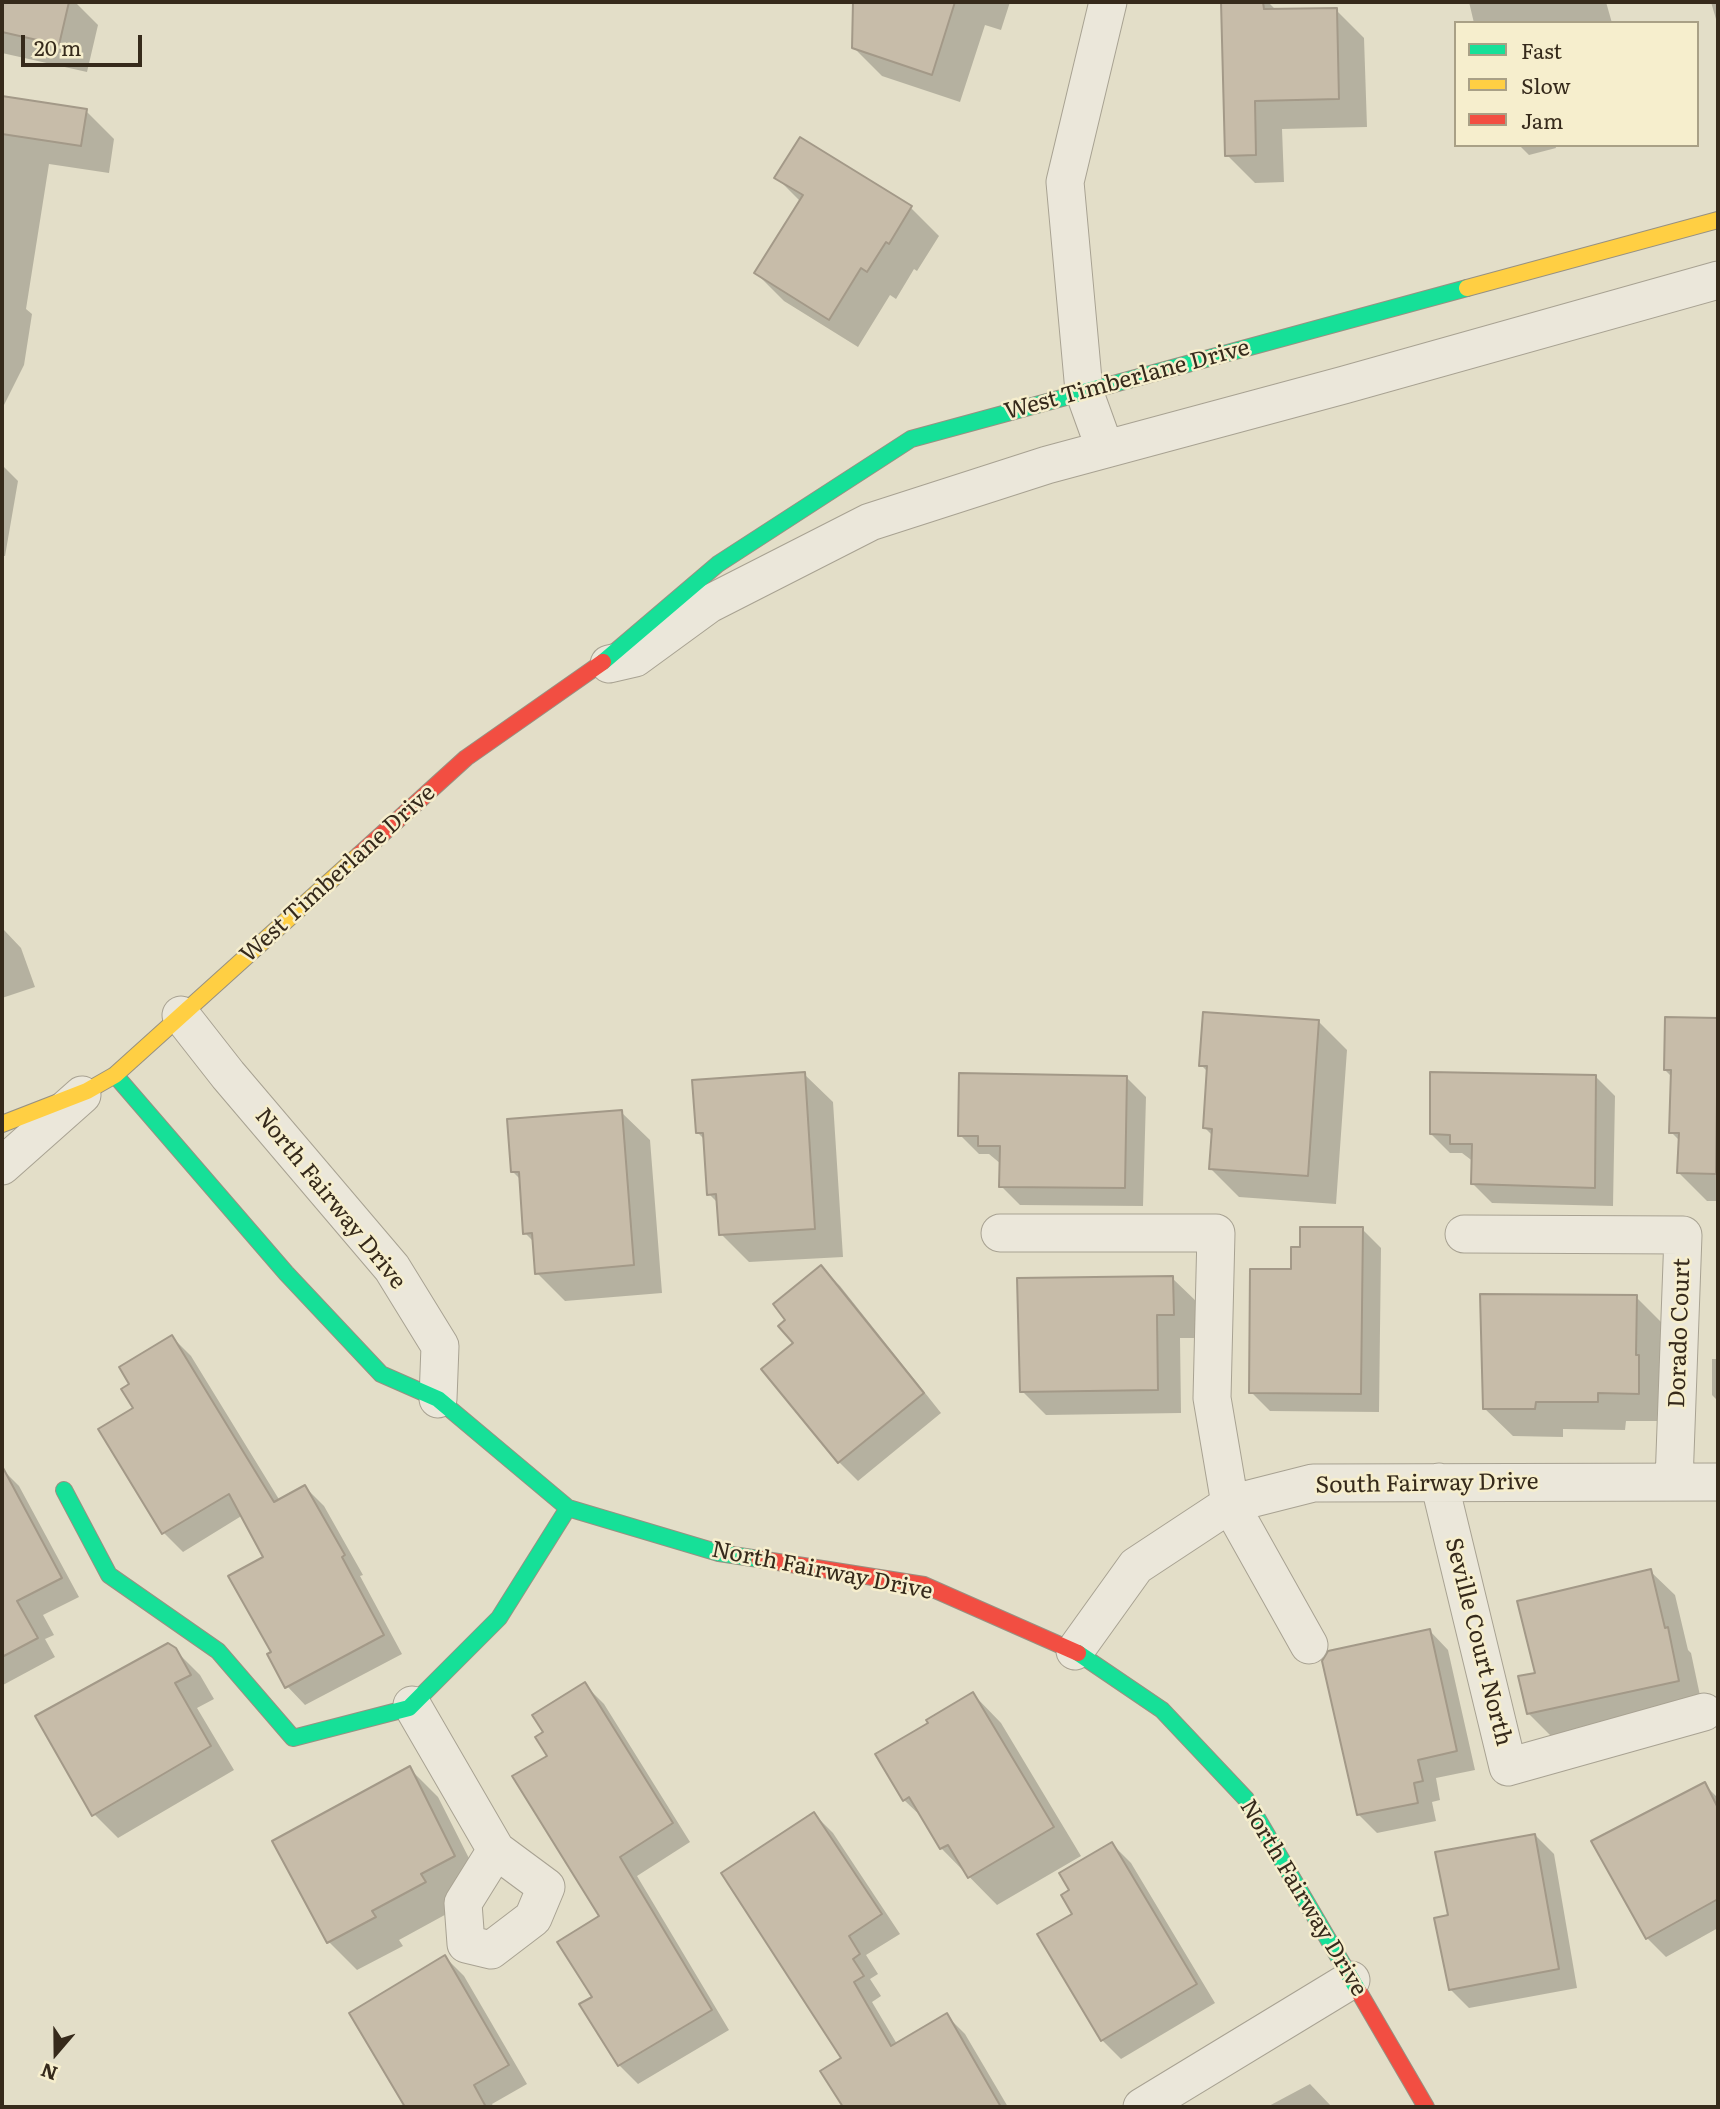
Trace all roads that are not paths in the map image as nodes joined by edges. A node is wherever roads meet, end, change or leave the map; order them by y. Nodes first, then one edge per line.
1 (1108, 2) edge
2 (1718, 220) edge
3 (1718, 280) edge
4 (1084, 391) junction
5 (1105, 449) junction
6 (598, 667) junction
7 (181, 1015) junction
8 (101, 1083) junction
9 (2, 1124) edge
10 (2, 1166) edge
11 (1000, 1233) dead end
12 (1464, 1234) dead end
13 (438, 1399) junction
14 (1440, 1482) junction
15 (1674, 1482) junction
16 (1718, 1482) edge
17 (64, 1490) dead end
18 (1230, 1504) junction
19 (568, 1508) junction
20 (1309, 1645) dead end
21 (1075, 1651) junction
22 (412, 1705) junction
23 (1704, 1712) dead end
24 (496, 1850) dead end
25 (1351, 1980) junction
26 (1142, 2107) edge
27 (1426, 2107) edge

1 - 4 street
2 - 4 street, West Timberlane Drive
3 - 5 street, West Timberlane Drive
4 - 5 street
4 - 6 street, West Timberlane Drive
5 - 6 street, West Timberlane Drive
6 - 7 street, West Timberlane Drive
7 - 8 street, West Timberlane Drive
7 - 13 street, North Fairway Drive
8 - 9 street, West Timberlane Drive
8 - 10 street, West Timberlane Drive
8 - 13 street, North Fairway Drive
11 - 18 street
12 - 15 street, Dorado Court
13 - 19 street, North Fairway Drive
14 - 15 street, South Fairway Drive
14 - 18 street, South Fairway Drive
14 - 23 street, Seville Court North
15 - 16 street, South Fairway Drive
17 - 22 street
18 - 20 street
18 - 21 street, South Fairway Drive
19 - 21 street, North Fairway Drive
19 - 22 street
21 - 25 street, North Fairway Drive
22 - 24 street
25 - 26 street
25 - 27 street, North Fairway Drive

